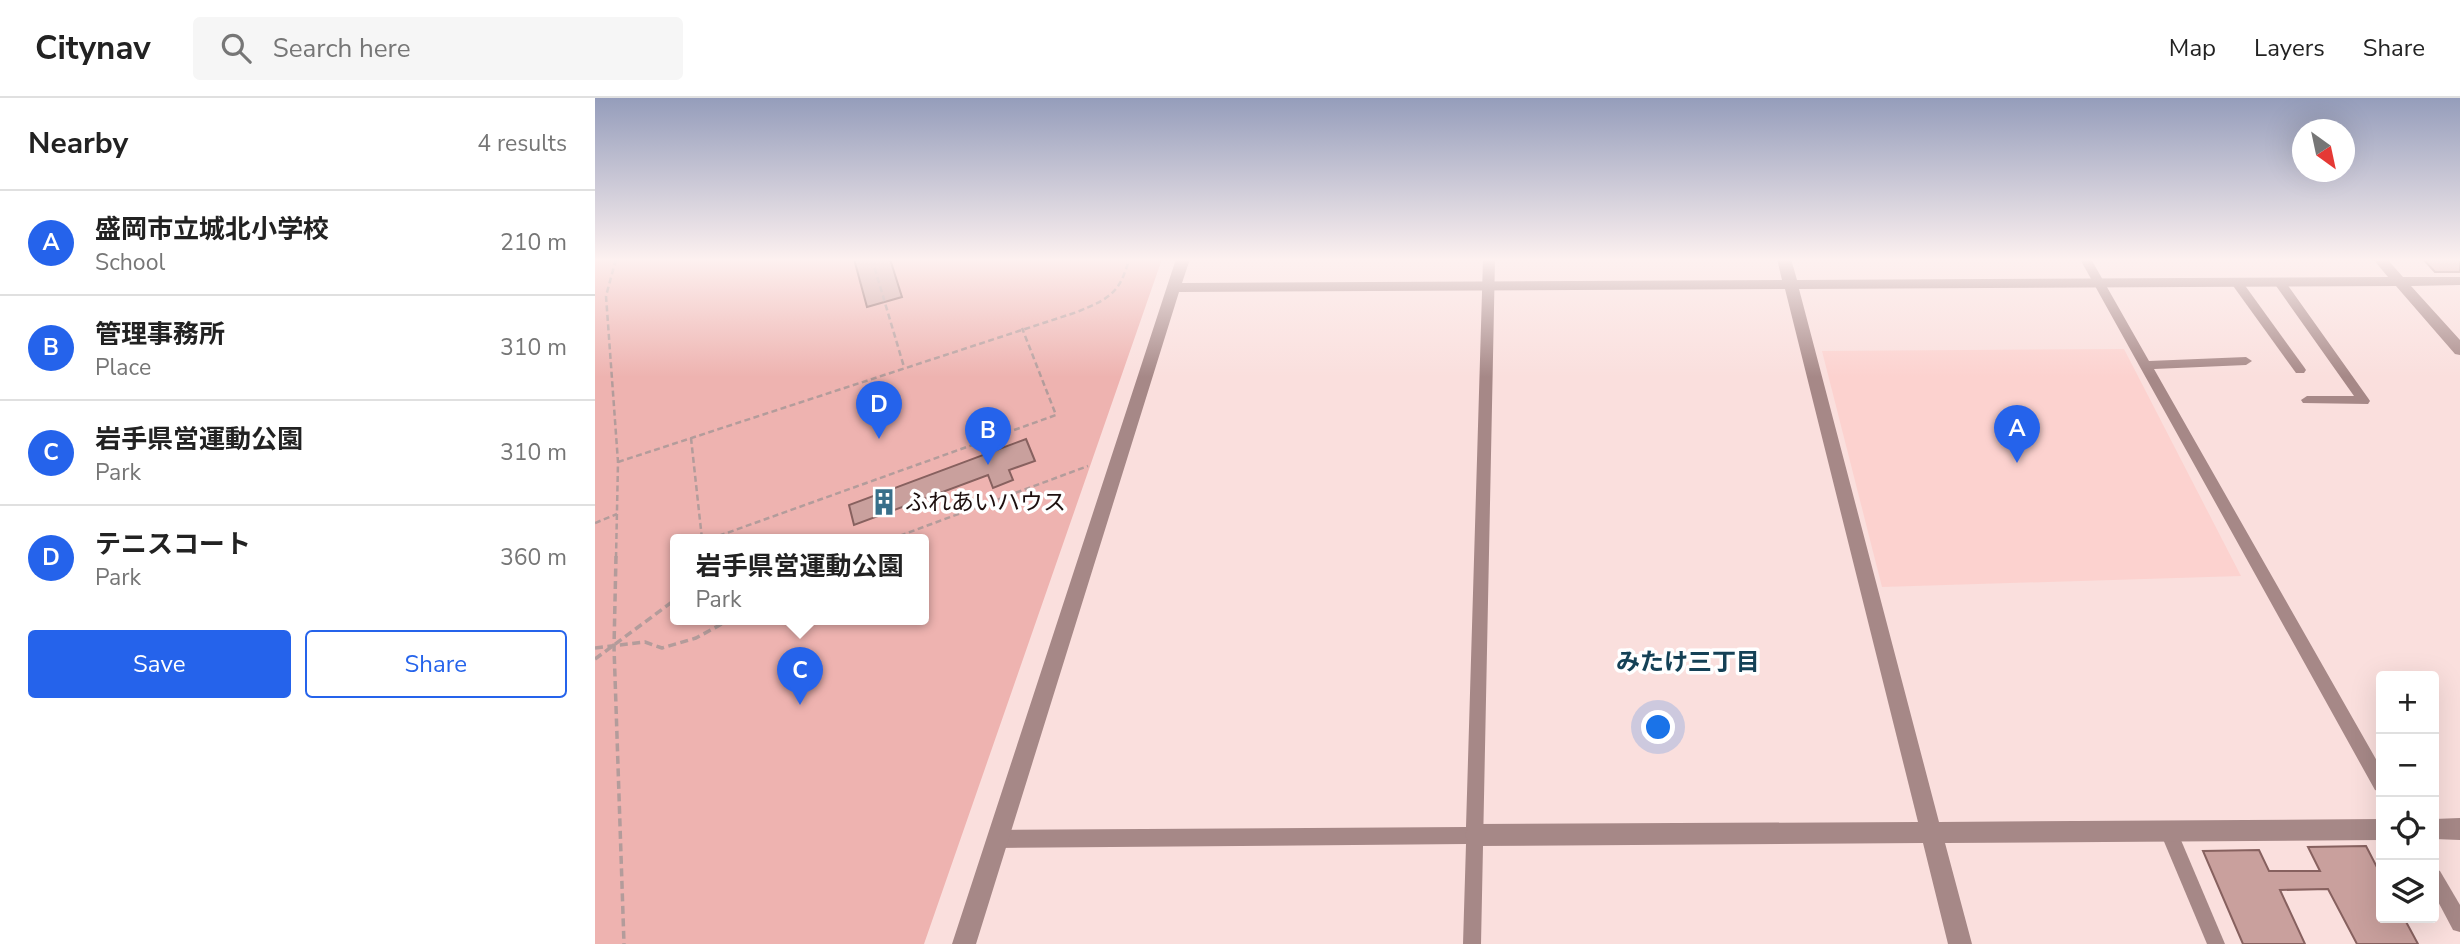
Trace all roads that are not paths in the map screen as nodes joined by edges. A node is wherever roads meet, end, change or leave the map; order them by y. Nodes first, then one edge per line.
1 (1171, 298) edge
2 (1488, 298) edge
3 (1795, 298) edge
4 (2108, 298) edge
5 (2248, 298) edge
6 (2291, 298) edge
7 (2415, 298) edge
8 (2460, 350) edge
9 (2246, 361) dead end
10 (2144, 365) junction
11 (2300, 370) dead end
12 (2307, 400) dead end
13 (2376, 775) edge
14 (2460, 829) edge
15 (2376, 830) edge
16 (2439, 830) edge
17 (2169, 832) junction
18 (1932, 833) junction
19 (1476, 835) junction
20 (996, 839) junction
21 (2439, 886) edge
22 (2460, 923) edge
23 (964, 944) edge
24 (1472, 944) edge
25 (1960, 944) edge
26 (2216, 944) edge

1 - 20 street
2 - 19 street
3 - 18 street
4 - 10 street
5 - 11 street
6 - 12 street
7 - 8 street
9 - 10 street
10 - 13 street
14 - 16 street
15 - 17 street
17 - 18 street
17 - 26 street
18 - 19 street
18 - 25 street
19 - 20 street
19 - 24 street
20 - 23 street
21 - 22 street

